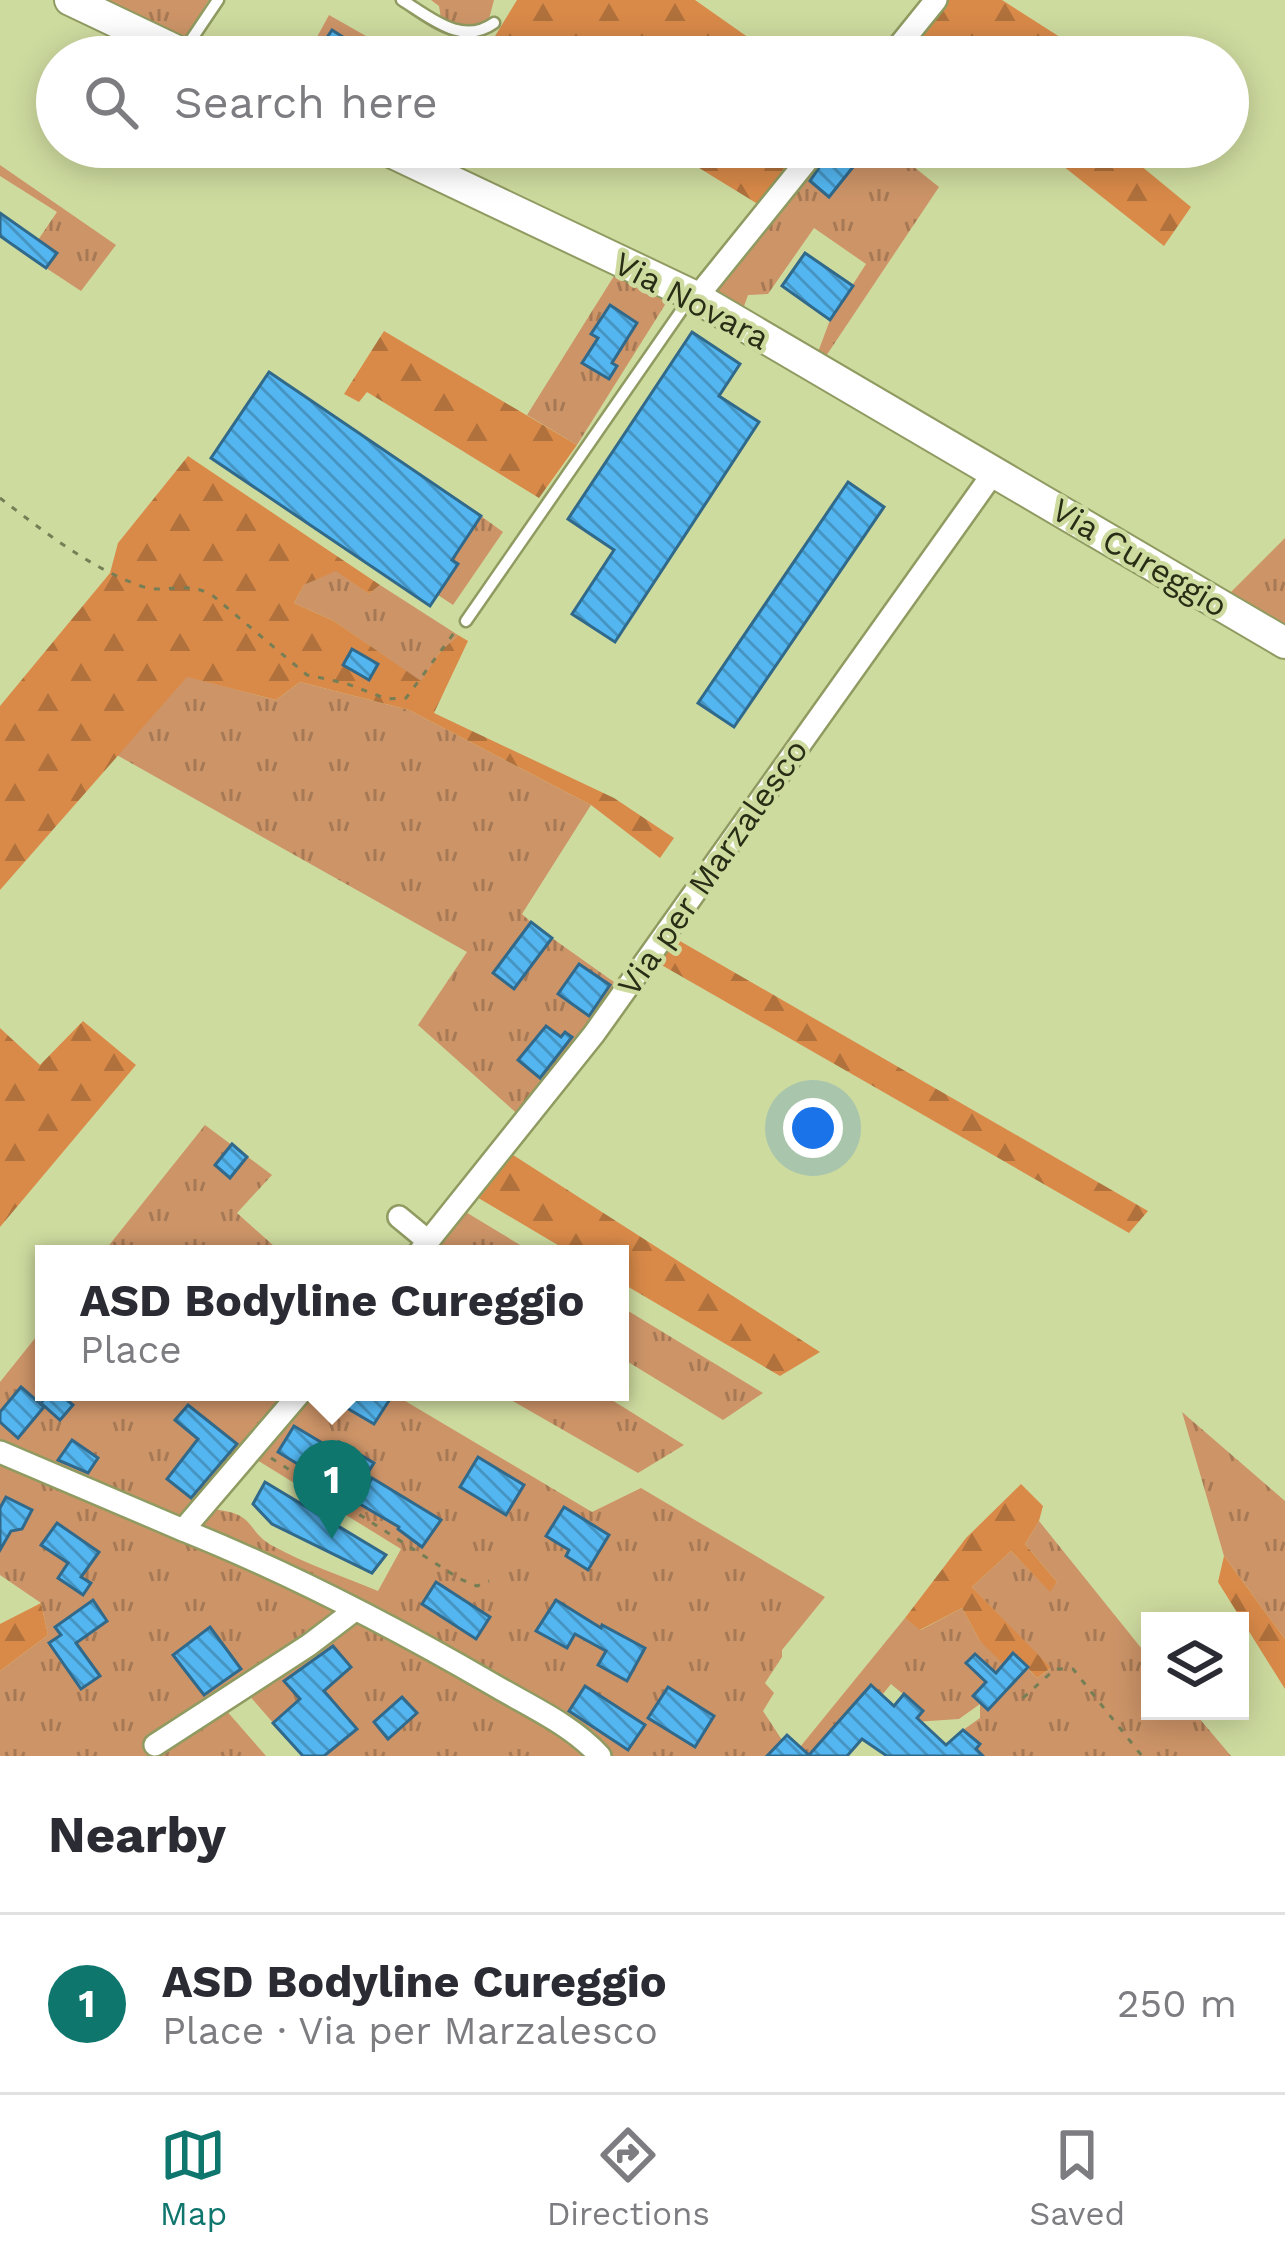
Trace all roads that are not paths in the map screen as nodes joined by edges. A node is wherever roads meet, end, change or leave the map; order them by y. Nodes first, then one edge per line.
1 (70, 0) edge
2 (218, 0) edge
3 (402, 0) edge
4 (936, 0) edge
5 (494, 23) dead end
6 (146, 36) edge
7 (197, 36) edge
8 (907, 36) edge
9 (424, 168) edge
10 (801, 168) edge
11 (695, 296) junction
12 (994, 472) junction
13 (466, 621) road end
14 (1285, 643) edge
15 (399, 1217) dead end
16 (421, 1245) edge
17 (425, 1245) edge
18 (293, 1401) edge
19 (0, 1452) edge
20 (183, 1530) junction
21 (355, 1610) junction
22 (155, 1745) dead end
23 (600, 1756) edge

1 - 6 main road
2 - 7 lane
3 - 5 lane
4 - 8 street
9 - 11 main road, Via Novara
10 - 11 street
11 - 12 main road, Via Novara
11 - 13 lane
12 - 14 main road, Via Cureggio
12 - 17 street, Via per Marzalesco
15 - 16 street
18 - 20 street
19 - 20 street
20 - 21 street
21 - 22 street
21 - 23 street

